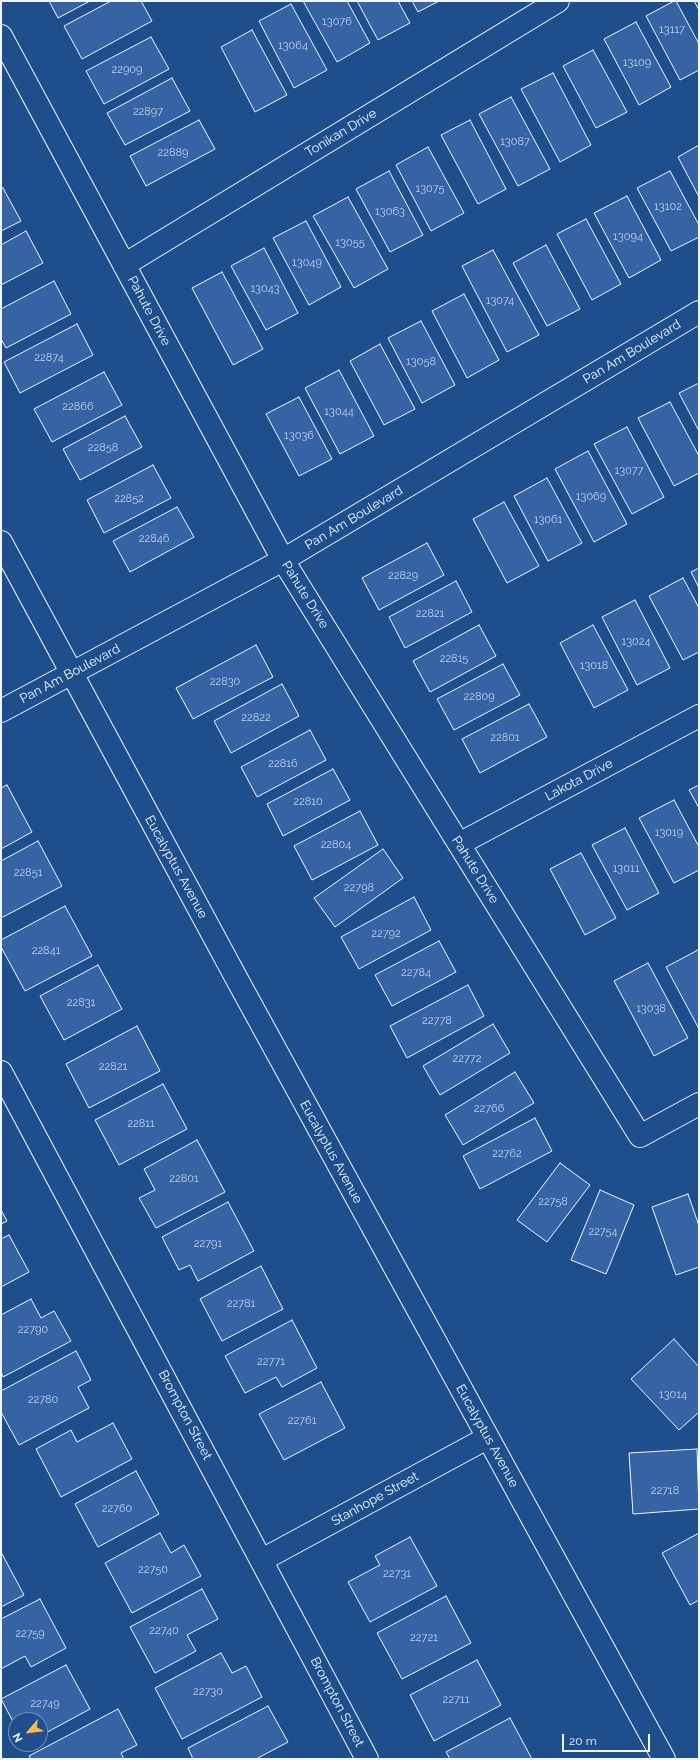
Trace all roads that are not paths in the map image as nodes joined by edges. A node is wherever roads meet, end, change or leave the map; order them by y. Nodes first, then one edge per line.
1 (558, 1) edge
2 (1, 36) edge
3 (124, 265) junction
4 (699, 312) edge
5 (1, 542) edge
6 (283, 560) junction
7 (71, 673) junction
8 (1, 711) edge
9 (699, 716) edge
10 (459, 844) junction
11 (1, 1072) edge
12 (699, 1104) edge
13 (488, 1438) junction
14 (262, 1560) junction
15 (367, 1759) edge
16 (664, 1759) edge

1 - 3 street, Tonikan Drive
2 - 3 street, Pahute Drive
3 - 6 street, Pahute Drive
4 - 6 street, Pan Am Boulevard
5 - 7 street, Eucalyptus Avenue
6 - 7 street, Pan Am Boulevard
6 - 10 street, Pahute Drive
7 - 8 street, Pan Am Boulevard
7 - 13 street, Eucalyptus Avenue
9 - 10 street, Lakota Drive
10 - 12 street, Pahute Drive
11 - 14 street, Brompton Street
13 - 14 street, Stanhope Street
13 - 16 street, Eucalyptus Avenue
14 - 15 street, Brompton Street

